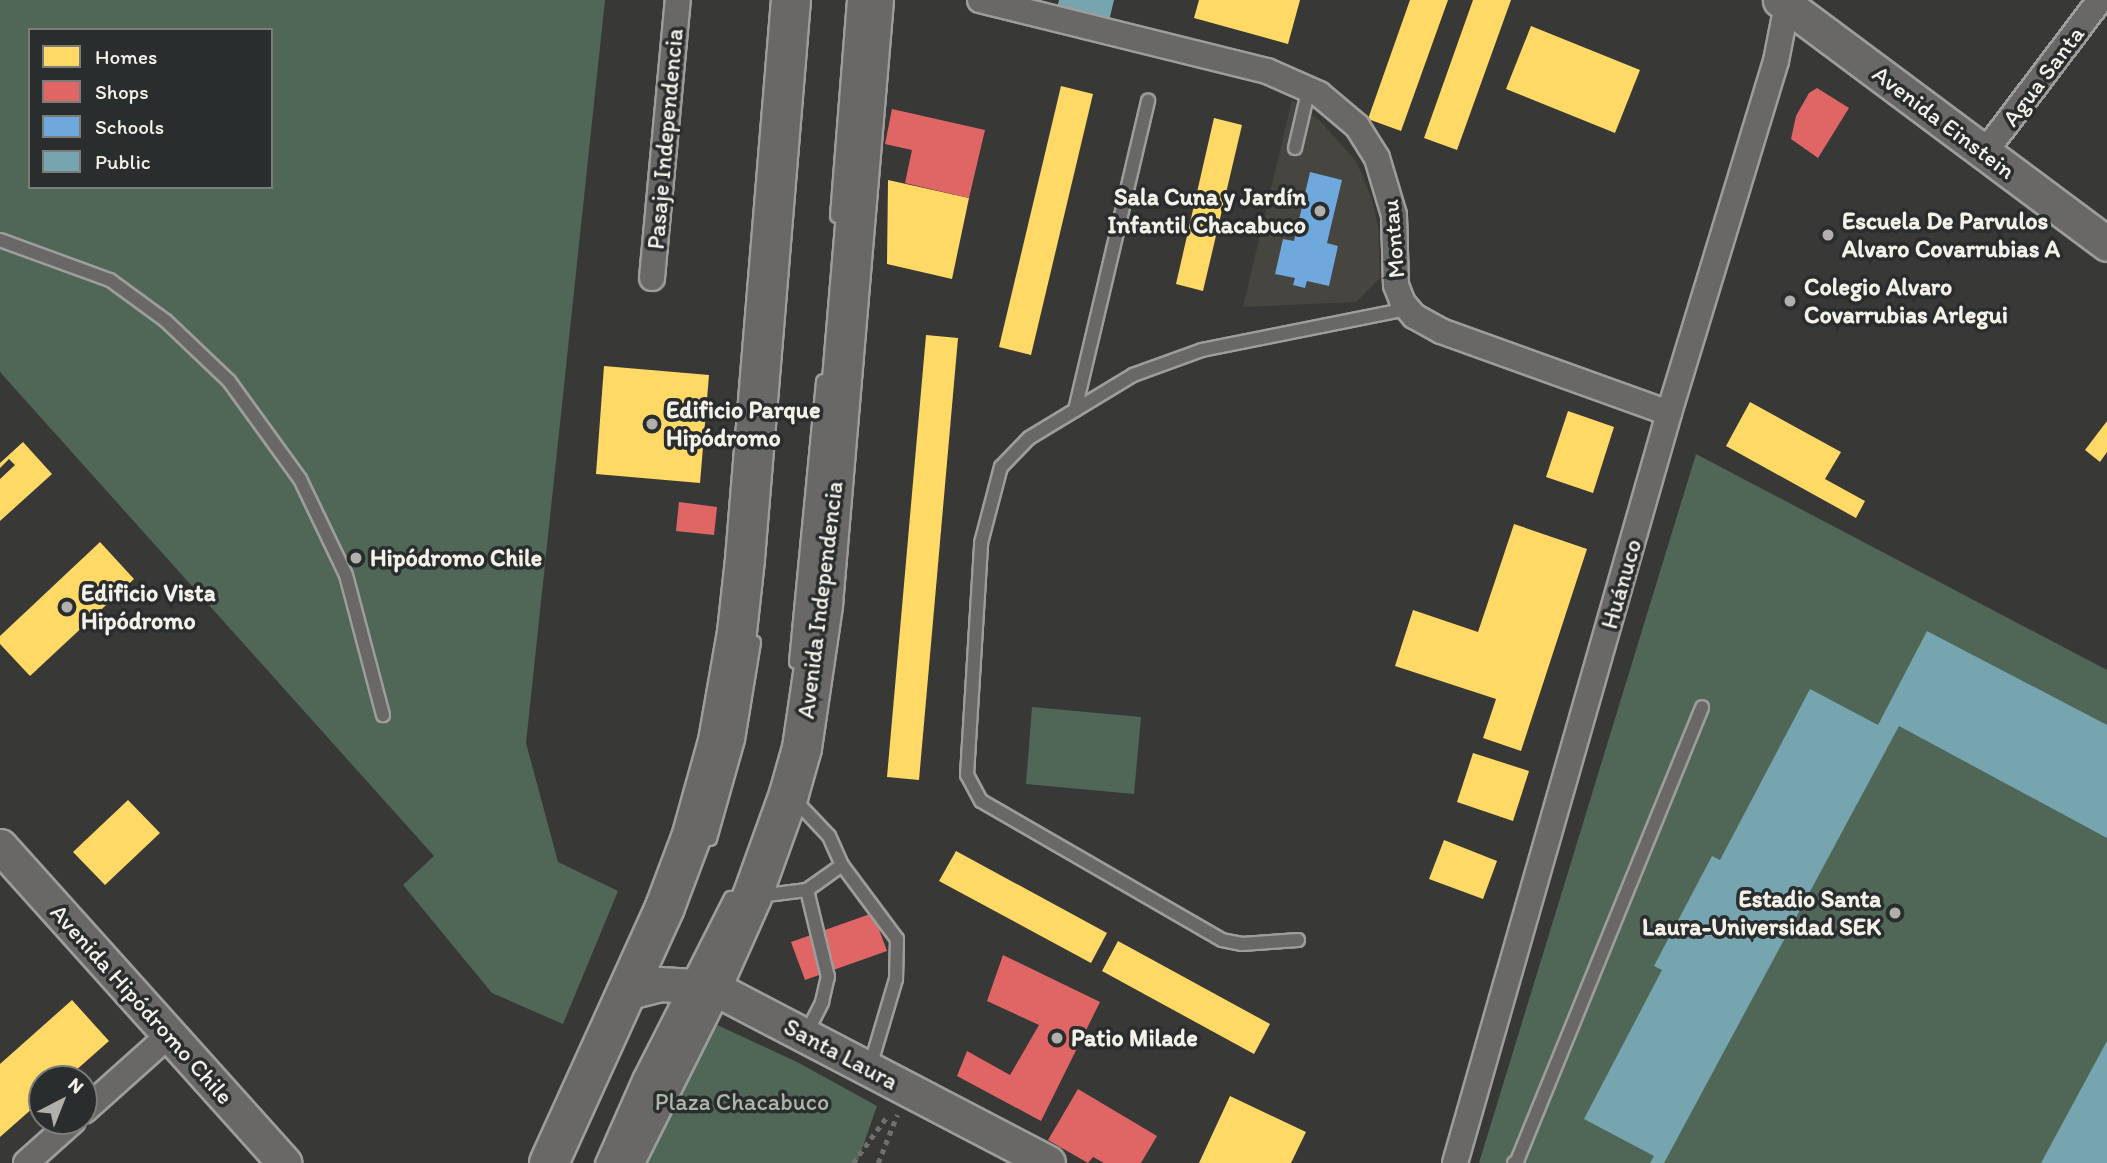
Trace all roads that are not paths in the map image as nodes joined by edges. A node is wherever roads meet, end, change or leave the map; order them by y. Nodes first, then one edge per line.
1 (678, 0) edge
2 (791, 0) edge
3 (854, 0) edge
4 (874, 0) edge
5 (980, 0) edge
6 (2100, 0) edge
7 (1785, 2) edge
8 (1309, 88) junction
9 (1148, 100) dead end
10 (1295, 148) dead end
11 (1985, 152) junction
12 (836, 227) dead end
13 (0, 240) edge
14 (2107, 244) edge
15 (652, 278) dead end
16 (1408, 309) junction
17 (824, 373) dead end
18 (1075, 410) junction
19 (1670, 413) junction
20 (755, 632) dead end
21 (795, 672) dead end
22 (1702, 707) dead end
23 (383, 715) dead end
24 (789, 794) junction
25 (0, 846) edge
26 (705, 855) dead end
27 (842, 865) junction
28 (745, 890) junction
29 (807, 890) junction
30 (1298, 940) dead end
31 (699, 985) junction
32 (641, 991) junction
33 (169, 1035) junction
34 (806, 1035) junction
35 (870, 1068) junction
36 (98, 1098) edge
37 (57, 1135) edge
38 (1459, 1162) edge
39 (26, 1163) edge
40 (284, 1163) edge
41 (550, 1163) edge
42 (602, 1163) edge
43 (624, 1163) edge
44 (1048, 1163) edge
45 (1514, 1163) edge

1 - 15 street, Pasaje Independencia
2 - 32 main road
3 - 12 lane
4 - 24 main road, Avenida Independencia
5 - 8 street, Montau
6 - 11 street, Agua Santa
7 - 11 street, Avenida Einstein
7 - 19 street, Huánuco
8 - 10 lane
8 - 16 street, Montau
9 - 18 lane
11 - 14 street, Avenida Einstein
13 - 23 lane
16 - 18 lane
16 - 19 street, Montau
17 - 21 lane
18 - 30 lane
19 - 38 street, Huánuco
20 - 26 lane
22 - 45 lane
24 - 27 lane
24 - 28 main road, Avenida Independencia
25 - 33 street, Avenida Hipódromo Chile
27 - 29 lane
27 - 35 lane
28 - 29 lane
28 - 31 main road, Avenida Independencia
29 - 34 lane
31 - 32 street
31 - 34 street, Santa Laura
31 - 42 lane
31 - 43 main road, Avenida Independencia
32 - 41 main road
33 - 36 street
33 - 40 street, Avenida Hipódromo Chile
34 - 35 street, Santa Laura
35 - 44 street, Santa Laura
37 - 39 street

